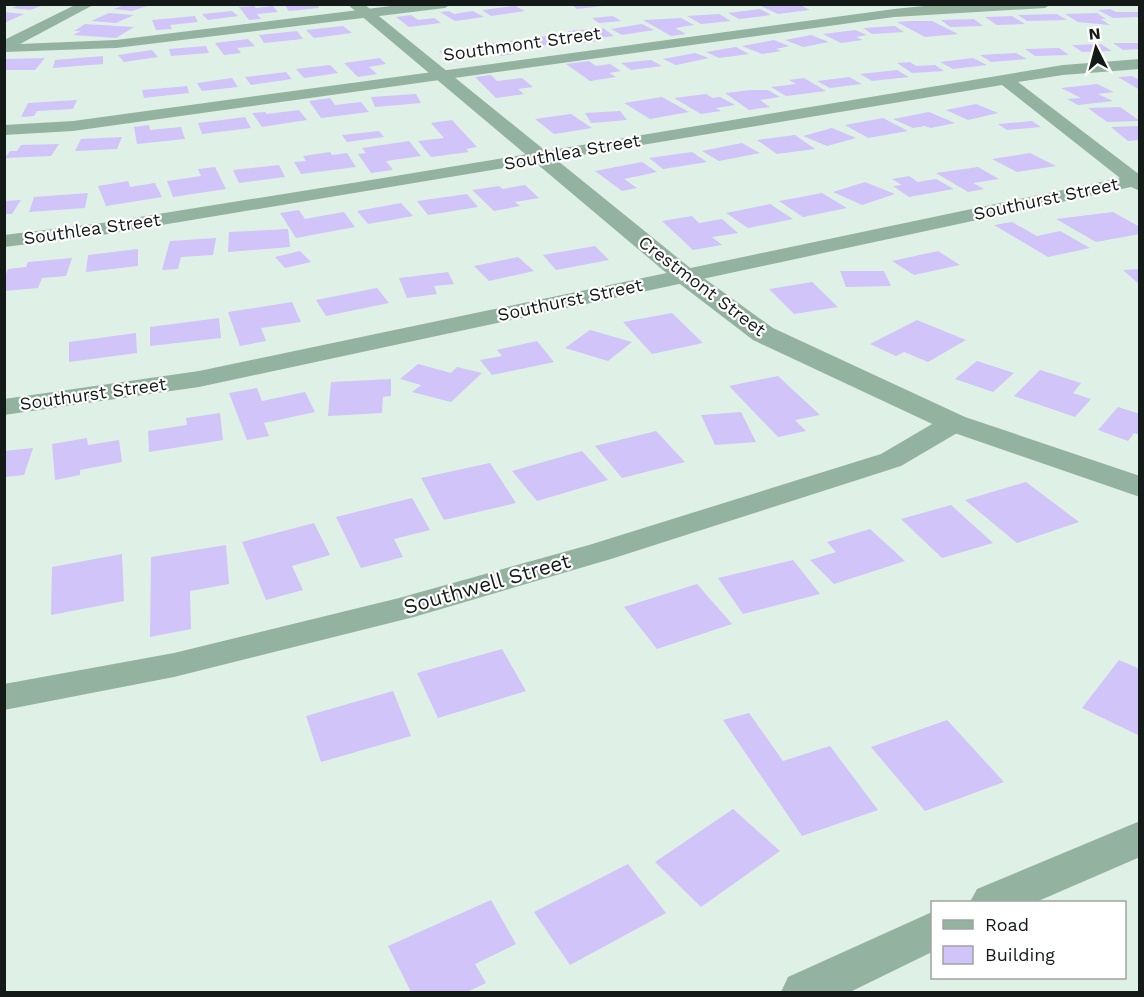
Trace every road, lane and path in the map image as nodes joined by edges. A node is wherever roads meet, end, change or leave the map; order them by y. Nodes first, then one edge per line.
1 (89, 4) edge
2 (445, 4) edge
3 (1045, 4) edge
4 (359, 9) edge
5 (4, 47) edge
6 (1140, 64) edge
7 (440, 75) junction
8 (1005, 80) junction
9 (4, 130) edge
10 (543, 158) junction
11 (1136, 183) edge
12 (4, 242) edge
13 (685, 276) junction
14 (4, 407) edge
15 (954, 423) junction
16 (1140, 487) edge
17 (4, 697) edge
18 (1140, 838) edge
19 (997, 901) edge
20 (931, 932) edge
21 (804, 993) edge

1 - 5 street
2 - 4 street
3 - 7 street, Southmont Street
4 - 5 street
4 - 7 street, Crestmont Street
6 - 8 street, Southlea Street
7 - 9 street, Southmont Street
7 - 10 street, Crestmont Street
8 - 10 street, Southlea Street
8 - 11 street
10 - 12 street, Southlea Street
10 - 13 street, Crestmont Street
11 - 13 street, Southurst Street
13 - 14 street, Southurst Street
13 - 15 street, Crestmont Street
15 - 16 street, Crestmont Street
15 - 17 street, Southwell Street
18 - 19 street
20 - 21 street

